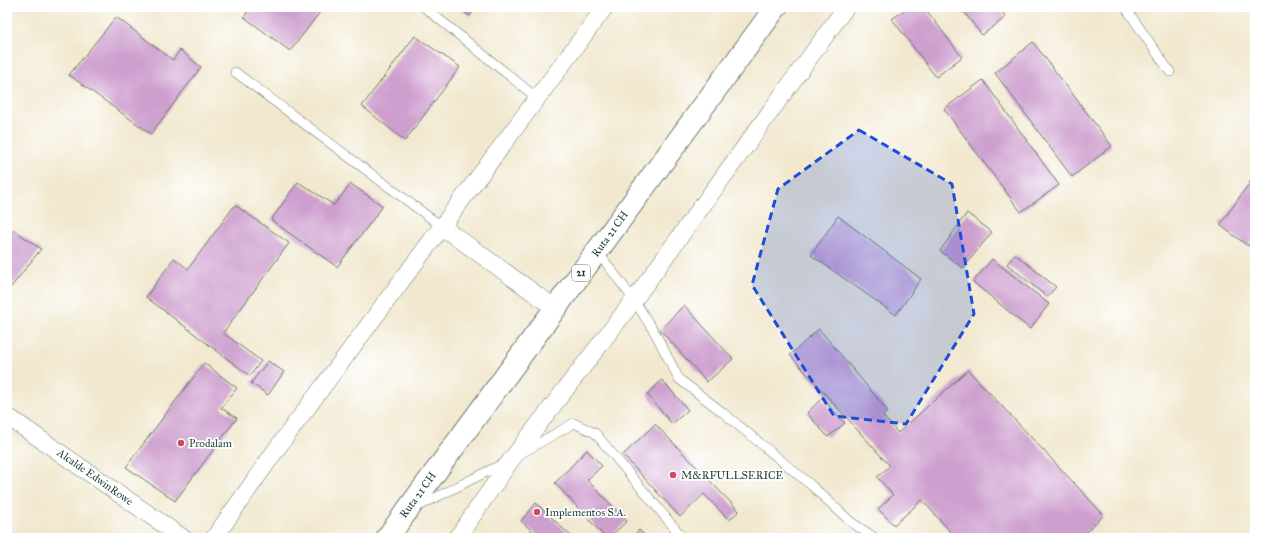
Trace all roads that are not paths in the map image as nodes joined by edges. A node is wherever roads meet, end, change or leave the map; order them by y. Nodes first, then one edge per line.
1 (424, 7) edge
2 (604, 7) edge
3 (776, 7) edge
4 (846, 7) edge
5 (1125, 7) edge
6 (235, 72) dead end
7 (1170, 72) dead end
8 (537, 98) junction
9 (441, 226) junction
10 (597, 252) junction
11 (634, 300) junction
12 (555, 308) junction
13 (7, 416) edge
14 (511, 460) junction
15 (390, 530) edge
16 (183, 538) edge
17 (214, 538) edge
18 (457, 538) edge
19 (683, 538) edge
20 (875, 538) edge

1 - 8 lane
2 - 8 street
3 - 10 highway, Ruta 21 CH / 21
4 - 11 street
5 - 7 lane
6 - 9 lane
8 - 9 street
9 - 12 street
9 - 17 street
10 - 11 lane
10 - 12 highway, Ruta 21 CH / 21
11 - 14 street
11 - 20 lane
12 - 15 highway, Ruta 21 CH / 21
13 - 16 street, Alcalde EdwinRowe
14 - 15 lane
14 - 18 street
14 - 19 lane

